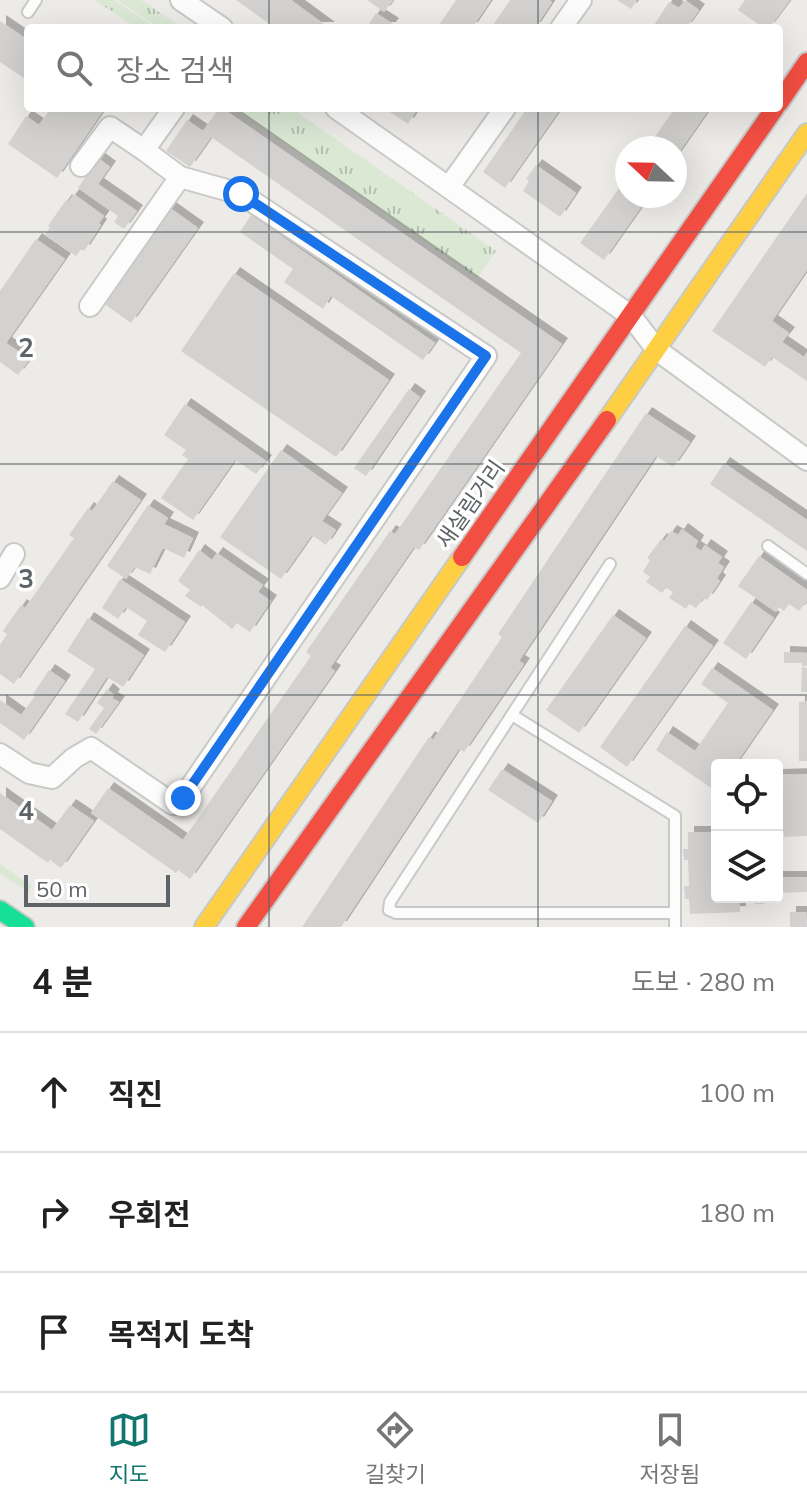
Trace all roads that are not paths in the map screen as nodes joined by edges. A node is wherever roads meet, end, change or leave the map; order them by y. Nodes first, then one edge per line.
1 (36, 0) edge
2 (181, 0) edge
3 (581, 0) edge
4 (28, 12) dead end
5 (216, 24) edge
6 (564, 24) edge
7 (807, 62) edge
8 (783, 97) edge
9 (171, 112) edge
10 (342, 112) edge
11 (502, 112) edge
12 (772, 112) edge
13 (807, 133) edge
14 (144, 150) junction
15 (81, 166) dead end
16 (180, 177) junction
17 (449, 187) junction
18 (90, 306) dead end
19 (631, 316) junction
20 (657, 350) junction
21 (807, 460) edge
22 (768, 546) dead end
23 (14, 554) dead end
24 (610, 564) dead end
25 (807, 574) edge
26 (0, 578) edge
27 (512, 715) junction
28 (0, 754) edge
29 (0, 910) edge
30 (674, 913) junction
31 (25, 927) edge
32 (204, 927) edge
33 (246, 927) edge
34 (675, 927) edge

1 - 4 lane
2 - 5 street
3 - 6 street
7 - 8 main road
9 - 14 street
10 - 17 street
11 - 17 street
12 - 19 main road, 새살림거리
13 - 20 main road
14 - 15 street
14 - 16 street
16 - 18 street
16 - 28 street
17 - 19 street
19 - 20 street
19 - 32 main road, 새살림거리
20 - 21 street
20 - 33 main road
22 - 25 lane
23 - 26 street
24 - 27 lane
27 - 30 lane
27 - 30 lane
29 - 31 main road
30 - 34 lane

